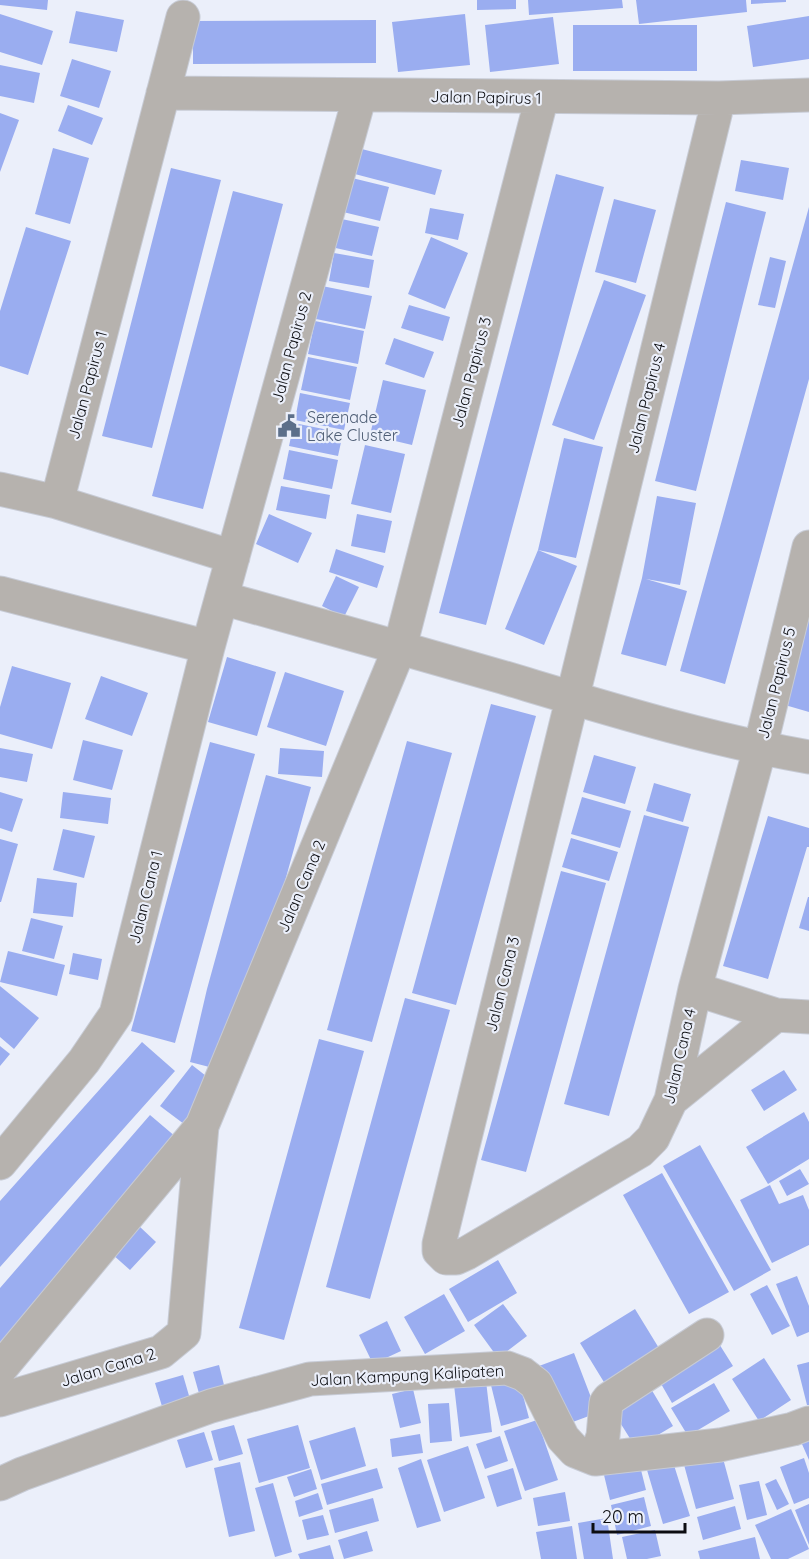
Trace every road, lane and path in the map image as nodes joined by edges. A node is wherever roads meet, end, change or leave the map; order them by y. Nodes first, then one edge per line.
1 (183, 16) dead end
2 (163, 93) junction
3 (360, 95) junction
4 (809, 95) edge
5 (542, 97) junction
6 (719, 98) junction
7 (0, 489) edge
8 (57, 502) junction
9 (809, 547) edge
10 (233, 556) junction
11 (0, 593) edge
12 (222, 598) junction
13 (208, 647) junction
14 (400, 647) junction
15 (572, 698) junction
16 (760, 748) junction
17 (809, 757) edge
18 (694, 989) junction
19 (776, 1015) junction
20 (809, 1017) edge
21 (671, 1100) junction
22 (202, 1125) junction
23 (0, 1163) edge
24 (456, 1258) joint
25 (706, 1335) dead end
26 (0, 1369) edge
27 (0, 1400) edge
28 (809, 1423) edge
29 (595, 1459) junction
30 (0, 1484) edge

1 - 2 street, Jalan Papirus 1
2 - 3 street, Jalan Papirus 1
2 - 8 street, Jalan Papirus 1
3 - 5 street, Jalan Papirus 1
3 - 10 street, Jalan Papirus 2
4 - 6 street, Jalan Papirus 1
5 - 6 street, Jalan Papirus 1
5 - 14 street, Jalan Papirus 3
6 - 15 street, Jalan Papirus 4
7 - 8 street
8 - 10 street
9 - 16 street, Jalan Papirus 5
10 - 12 street, Jalan Papirus 2
11 - 13 street
12 - 13 street, Jalan Cana 1
12 - 14 street
13 - 23 street, Jalan Cana 1
14 - 15 street
14 - 22 street, Jalan Cana 2
15 - 16 street
15 - 24 street, Jalan Cana 3
16 - 17 street
16 - 18 street, Jalan Cana 4
18 - 19 street
18 - 21 street, Jalan Cana 4
19 - 20 street
19 - 21 street
21 - 24 street, Jalan Cana 4
22 - 26 street, Jalan Cana 2
22 - 27 street, Jalan Cana 2
25 - 29 street
28 - 29 street
29 - 30 street, Jalan Kampung Kalipaten

